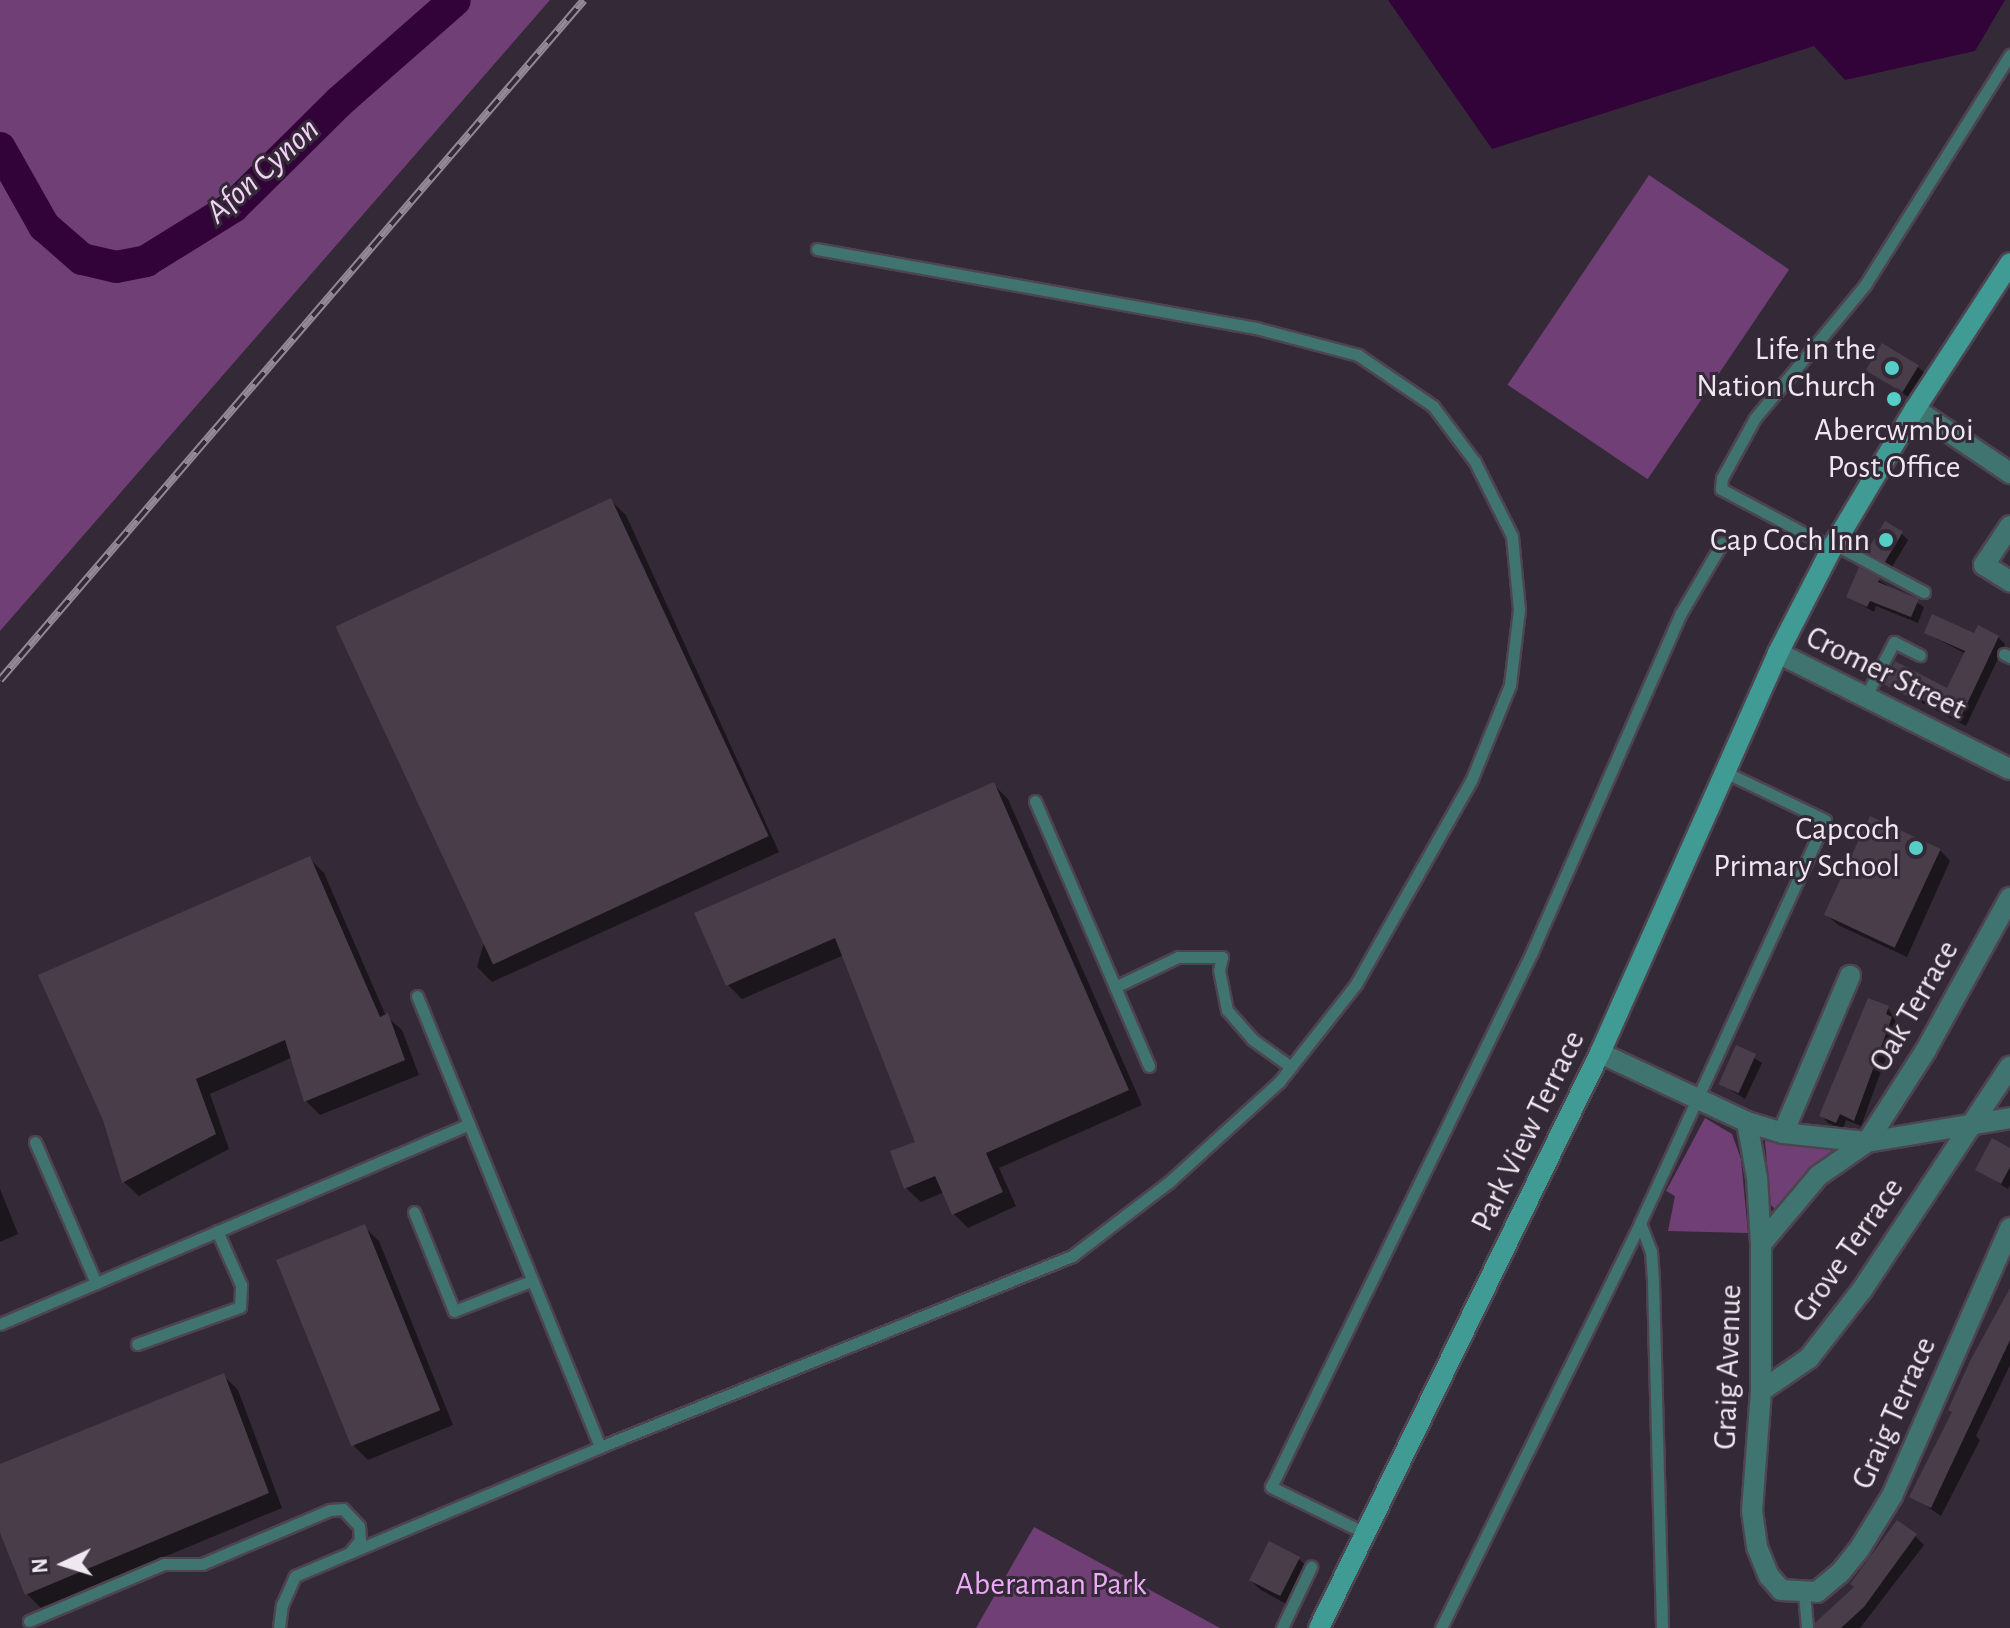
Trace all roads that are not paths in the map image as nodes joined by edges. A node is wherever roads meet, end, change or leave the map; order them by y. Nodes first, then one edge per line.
1 (2010, 55) edge
2 (817, 249) dead end
3 (2010, 263) edge
4 (1915, 409) junction
5 (2010, 473) edge
6 (2010, 526) edge
7 (1722, 543) dead end
8 (1833, 546) junction
9 (2010, 581) edge
10 (1924, 592) dead end
11 (1778, 653) junction
12 (1920, 655) dead end
13 (1866, 696) junction
14 (2010, 769) edge
15 (1725, 772) junction
16 (1035, 801) dead end
17 (2010, 898) edge
18 (1850, 976) dead end
19 (1115, 987) junction
20 (417, 996) dead end
21 (1600, 1053) junction
22 (1149, 1066) dead end
23 (2010, 1066) edge
24 (1291, 1067) junction
25 (1697, 1098) junction
26 (2010, 1118) edge
27 (1747, 1122) junction
28 (467, 1125) junction
29 (1968, 1126) junction
30 (1783, 1133) junction
31 (35, 1142) dead end
32 (1867, 1142) junction
33 (414, 1212) dead end
34 (1640, 1223) junction
35 (2010, 1228) edge
36 (217, 1231) junction
37 (1761, 1244) junction
38 (531, 1281) junction
39 (96, 1283) junction
40 (0, 1324) edge
41 (137, 1344) dead end
42 (1761, 1391) junction
43 (600, 1447) junction
44 (1365, 1533) junction
45 (349, 1553) junction
46 (1311, 1567) dead end
47 (1801, 1593) junction
48 (29, 1621) dead end
49 (279, 1628) edge
50 (1282, 1628) edge
51 (1319, 1628) edge
52 (1441, 1628) edge
53 (1662, 1628) edge
54 (1807, 1628) edge

1 - 8 lane
2 - 24 lane
3 - 4 main road, Park View Terrace
4 - 5 street
4 - 8 main road, Park View Terrace
6 - 9 street
7 - 44 lane
8 - 10 lane
8 - 11 main road, Park View Terrace
11 - 13 street, Cromer Street
11 - 15 main road, Park View Terrace
12 - 13 lane
13 - 14 street, Cromer Street
15 - 21 main road, Park View Terrace
15 - 25 lane
16 - 19 lane
17 - 32 street, Oak Terrace
18 - 30 street
19 - 22 lane
19 - 24 lane
20 - 28 lane
21 - 25 street
21 - 44 main road, Park View Terrace
23 - 29 street, Grove Terrace
24 - 43 lane
25 - 27 street
25 - 34 lane
26 - 29 street
27 - 30 street
27 - 37 street, Graig Avenue
28 - 36 lane
28 - 38 lane
29 - 32 street
29 - 42 street, Grove Terrace
30 - 32 street
31 - 39 lane
32 - 37 street
33 - 38 lane
34 - 52 lane
34 - 53 lane
35 - 47 street, Graig Terrace
36 - 39 lane
36 - 41 lane
37 - 42 street, Graig Avenue
38 - 43 lane
39 - 40 lane
42 - 47 street, Graig Avenue
43 - 45 lane
44 - 51 main road, Park View Terrace
45 - 48 lane
45 - 49 lane
46 - 50 lane
47 - 54 lane

